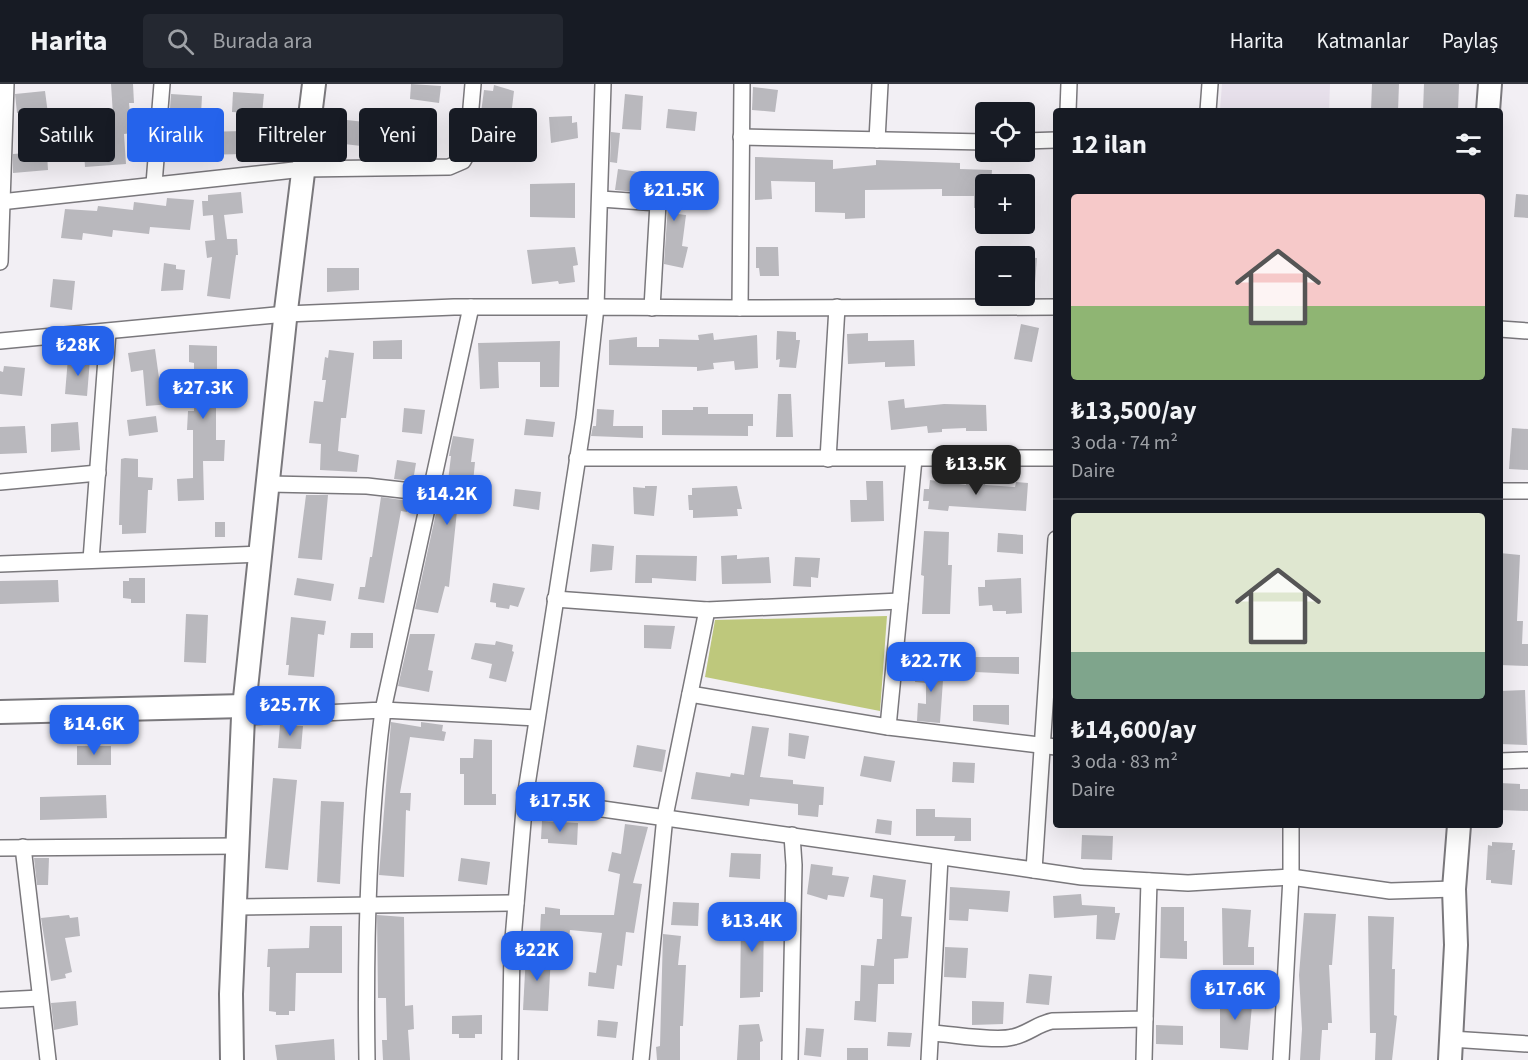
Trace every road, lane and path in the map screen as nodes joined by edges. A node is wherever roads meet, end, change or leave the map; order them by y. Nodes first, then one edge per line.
1 (6, 84) edge
2 (162, 84) edge
3 (314, 84) edge
4 (473, 84) edge
5 (603, 84) edge
6 (742, 84) edge
7 (880, 84) edge
8 (1069, 84) edge
9 (1210, 84) edge
10 (1490, 84) edge
11 (1068, 108) edge
12 (1208, 108) edge
13 (1488, 108) edge
14 (741, 137) junction
15 (877, 140) junction
16 (1053, 140) edge
17 (1035, 141) edge
18 (975, 142) edge
19 (303, 169) junction
20 (154, 184) junction
21 (601, 199) junction
22 (1, 202) edge
23 (0, 262) edge
24 (471, 307) junction
25 (596, 307) junction
26 (837, 307) junction
27 (1053, 307) edge
28 (652, 308) junction
29 (740, 308) junction
30 (286, 314) junction
31 (1503, 329) edge
32 (1528, 331) edge
33 (108, 332) junction
34 (0, 341) edge
35 (577, 458) junction
36 (1053, 458) edge
37 (828, 459) junction
38 (914, 459) junction
39 (98, 473) junction
40 (0, 482) edge
41 (269, 484) junction
42 (1503, 491) edge
43 (1528, 491) edge
44 (429, 493) junction
45 (262, 554) junction
46 (91, 561) junction
47 (0, 564) edge
48 (555, 598) junction
49 (900, 601) junction
50 (707, 610) junction
51 (1053, 628) edge
52 (690, 694) junction
53 (383, 710) junction
54 (0, 712) edge
55 (244, 712) junction
56 (537, 718) junction
57 (888, 727) junction
58 (1049, 746) edge
59 (1528, 760) edge
60 (1503, 761) edge
61 (525, 798) junction
62 (665, 816) junction
63 (1291, 828) edge
64 (1459, 828) edge
65 (792, 835) junction
66 (237, 846) junction
67 (23, 847) junction
68 (0, 848) edge
69 (940, 858) junction
70 (1034, 870) junction
71 (1291, 877) junction
72 (1149, 881) junction
73 (1454, 890) junction
74 (516, 903) junction
75 (235, 907) junction
76 (369, 907) junction
77 (40, 998) junction
78 (0, 1000) edge
79 (1145, 1018) junction
80 (932, 1033) junction
81 (1528, 1044) edge
82 (1450, 1050) edge
83 (48, 1060) edge
84 (232, 1060) edge
85 (367, 1060) edge
86 (510, 1060) edge
87 (641, 1060) edge
88 (790, 1060) edge
89 (929, 1060) edge
90 (1144, 1060) edge
91 (1281, 1060) edge

1 - 22 street
2 - 20 street
3 - 19 street
4 - 19 street
5 - 21 street
6 - 14 street
7 - 15 street
8 - 11 street
9 - 12 street
10 - 13 street
14 - 15 street
14 - 29 street
15 - 18 street
16 - 17 street
19 - 20 street
19 - 30 street
20 - 22 street
21 - 25 street
21 - 28 street
22 - 23 street
24 - 25 street
24 - 30 street
24 - 44 street
25 - 28 street
25 - 35 street
26 - 27 street
26 - 29 street
26 - 37 street
28 - 29 street
30 - 33 street
30 - 41 street
31 - 32 street
33 - 34 street
33 - 39 street
35 - 37 street
35 - 48 street
36 - 38 street
37 - 38 street
38 - 49 street
39 - 40 street
39 - 46 street
41 - 44 street
41 - 45 street
42 - 43 street
44 - 53 street
45 - 46 street
45 - 55 street
46 - 47 street
48 - 50 street
48 - 56 street
49 - 50 street
49 - 57 street
50 - 52 street
51 - 58 street
52 - 57 street
52 - 62 street
53 - 55 street
53 - 56 street
53 - 76 street
54 - 55 street
55 - 66 street
56 - 61 street
57 - 58 street
58 - 70 street
59 - 60 street
61 - 62 street
61 - 74 street
62 - 65 street
62 - 87 street
63 - 71 street
64 - 73 street
65 - 69 street
65 - 88 street
66 - 67 street
66 - 75 street
67 - 68 street
67 - 77 street
69 - 70 street
69 - 80 street
70 - 72 street
71 - 72 street
71 - 73 street
71 - 91 street
72 - 79 street
73 - 82 street
74 - 76 street
74 - 86 street
75 - 76 street
75 - 84 street
76 - 85 street
77 - 78 street
77 - 83 street
79 - 80 street
79 - 90 street
80 - 89 street
81 - 82 street

